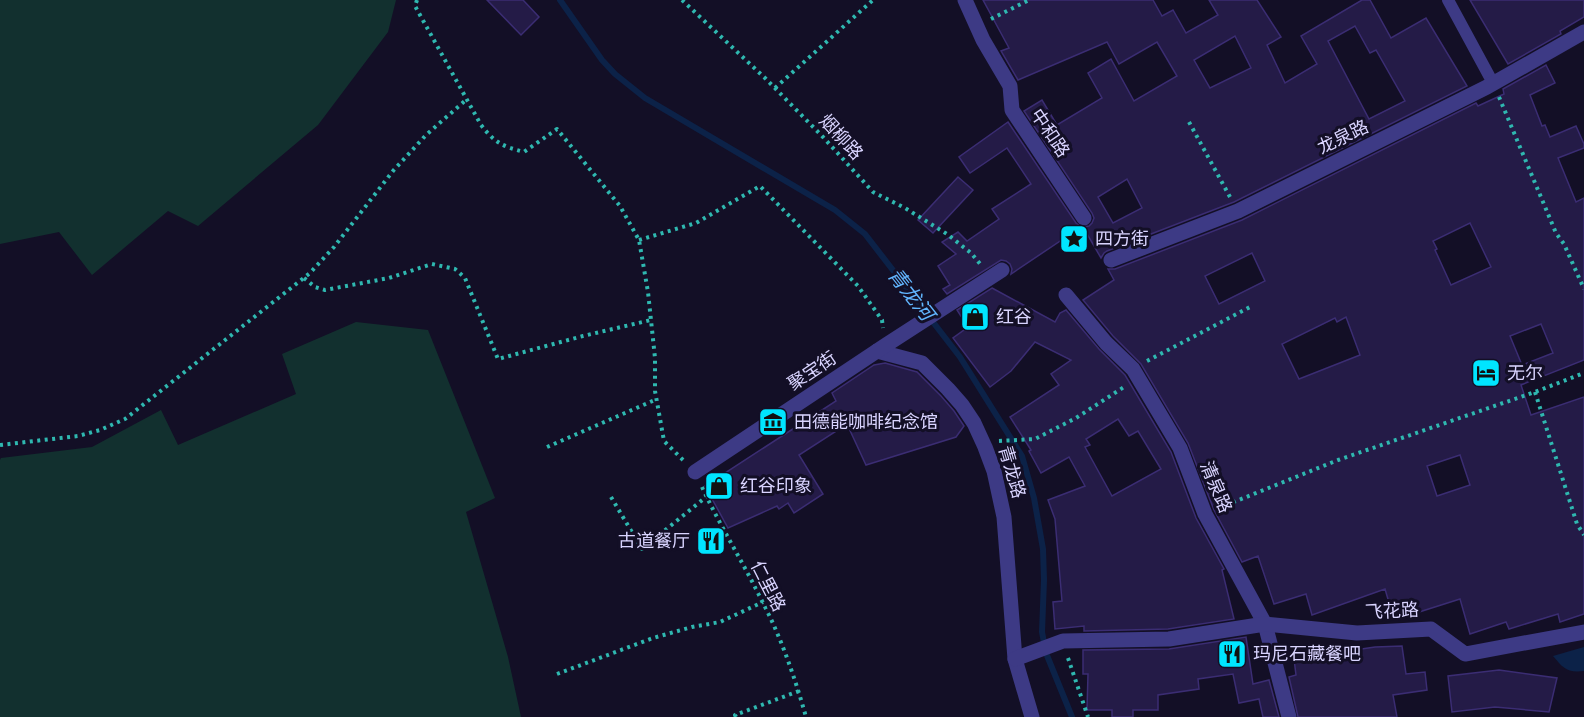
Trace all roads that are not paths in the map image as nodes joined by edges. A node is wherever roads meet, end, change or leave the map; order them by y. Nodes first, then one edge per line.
1 (965, 0) edge
2 (1448, 0) edge
3 (1584, 32) edge
4 (1493, 83) junction
5 (1084, 218) dead end
6 (1111, 260) dead end
7 (997, 274) road end
8 (1066, 295) dead end
9 (884, 346) junction
10 (695, 472) road end
11 (1265, 624) junction
12 (1584, 632) edge
13 (1015, 660) junction
14 (1032, 717) edge
15 (1289, 717) edge

1 - 5 street, 中和路
2 - 4 lane
3 - 4 street, 龙泉路
4 - 6 street, 龙泉路
7 - 9 street, 聚宝街
8 - 11 street, 清泉路
9 - 10 street, 聚宝街
9 - 13 street, 青龙路
11 - 12 street, 飞花路
11 - 13 street, 飞花路
11 - 15 street, 清泉路
13 - 14 street, 青龙路

